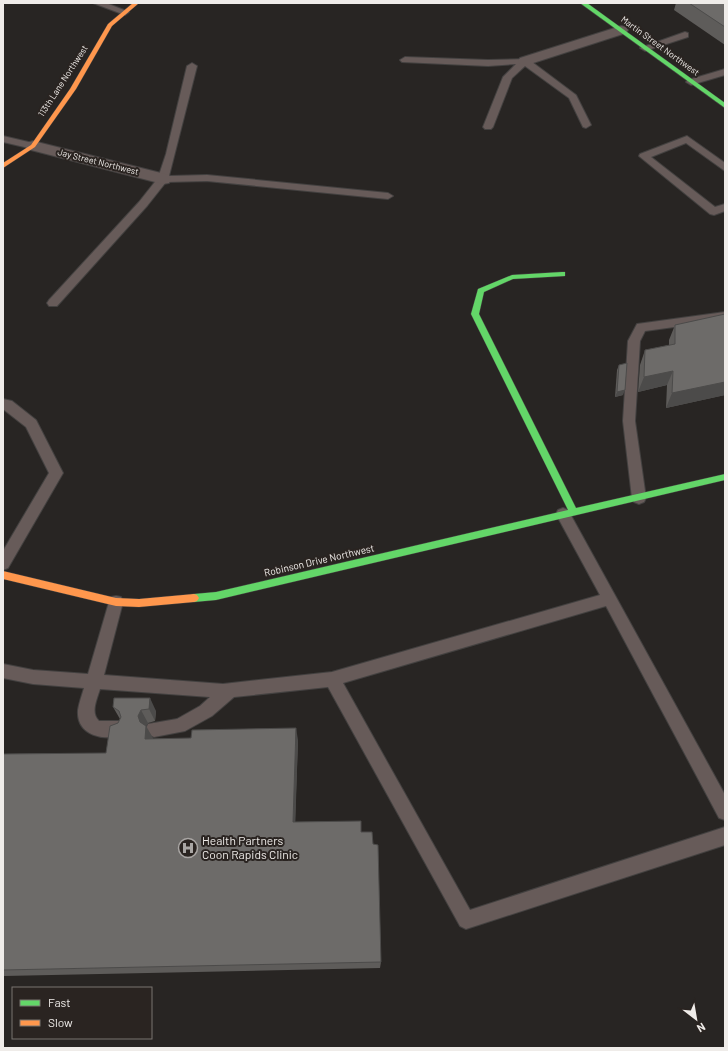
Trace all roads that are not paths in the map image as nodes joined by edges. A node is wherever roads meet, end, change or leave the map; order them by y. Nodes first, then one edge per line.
1 (97, 3) edge
2 (136, 3) edge
3 (583, 3) edge
4 (125, 12) junction
5 (622, 30) junction
6 (685, 35) dead end
7 (645, 48) junction
8 (405, 60) dead end
9 (525, 61) junction
10 (192, 66) dead end
11 (725, 72) edge
12 (691, 82) junction
13 (725, 106) edge
14 (586, 125) dead end
15 (488, 127) dead end
16 (3, 139) edge
17 (33, 146) junction
18 (3, 166) edge
19 (725, 168) edge
20 (163, 179) junction
21 (388, 196) dead end
22 (725, 207) edge
23 (562, 274) dead end
24 (53, 303) dead end
25 (725, 316) edge
26 (3, 404) edge
27 (711, 471) dead end
28 (725, 477) edge
29 (639, 498) junction
30 (569, 513) junction
31 (3, 564) edge
32 (3, 575) edge
33 (609, 599) junction
34 (116, 602) junction
35 (3, 671) edge
36 (332, 679) junction
37 (93, 681) junction
38 (231, 690) junction
39 (119, 729) edge
40 (154, 729) dead end
41 (725, 812) edge
42 (725, 836) edge

1 - 4 lane
2 - 4 street, 113th Lane Northwest
3 - 5 street, Martin Street Northwest
4 - 17 street, 113th Lane Northwest
5 - 7 street, Martin Street Northwest
5 - 9 street
6 - 7 lane
7 - 12 street, Martin Street Northwest
8 - 9 lane
9 - 14 lane
9 - 15 lane
10 - 20 lane
11 - 12 lane
12 - 13 street, Martin Street Northwest
16 - 17 lane
17 - 18 street, 113th Lane Northwest
17 - 20 street, Jay Street Northwest
19 - 22 lane
20 - 21 lane
20 - 24 lane
23 - 30 street
25 - 29 lane
26 - 31 lane
27 - 29 street, Robinson Drive Northwest
28 - 29 street, Robinson Drive Northwest
29 - 30 street, Robinson Drive Northwest
30 - 33 lane
30 - 34 street, Robinson Drive Northwest
32 - 34 street, Robinson Drive Northwest
33 - 36 lane
33 - 41 lane
34 - 37 lane
35 - 37 lane
36 - 38 lane
36 - 42 lane
37 - 38 lane
37 - 39 lane
38 - 40 lane

